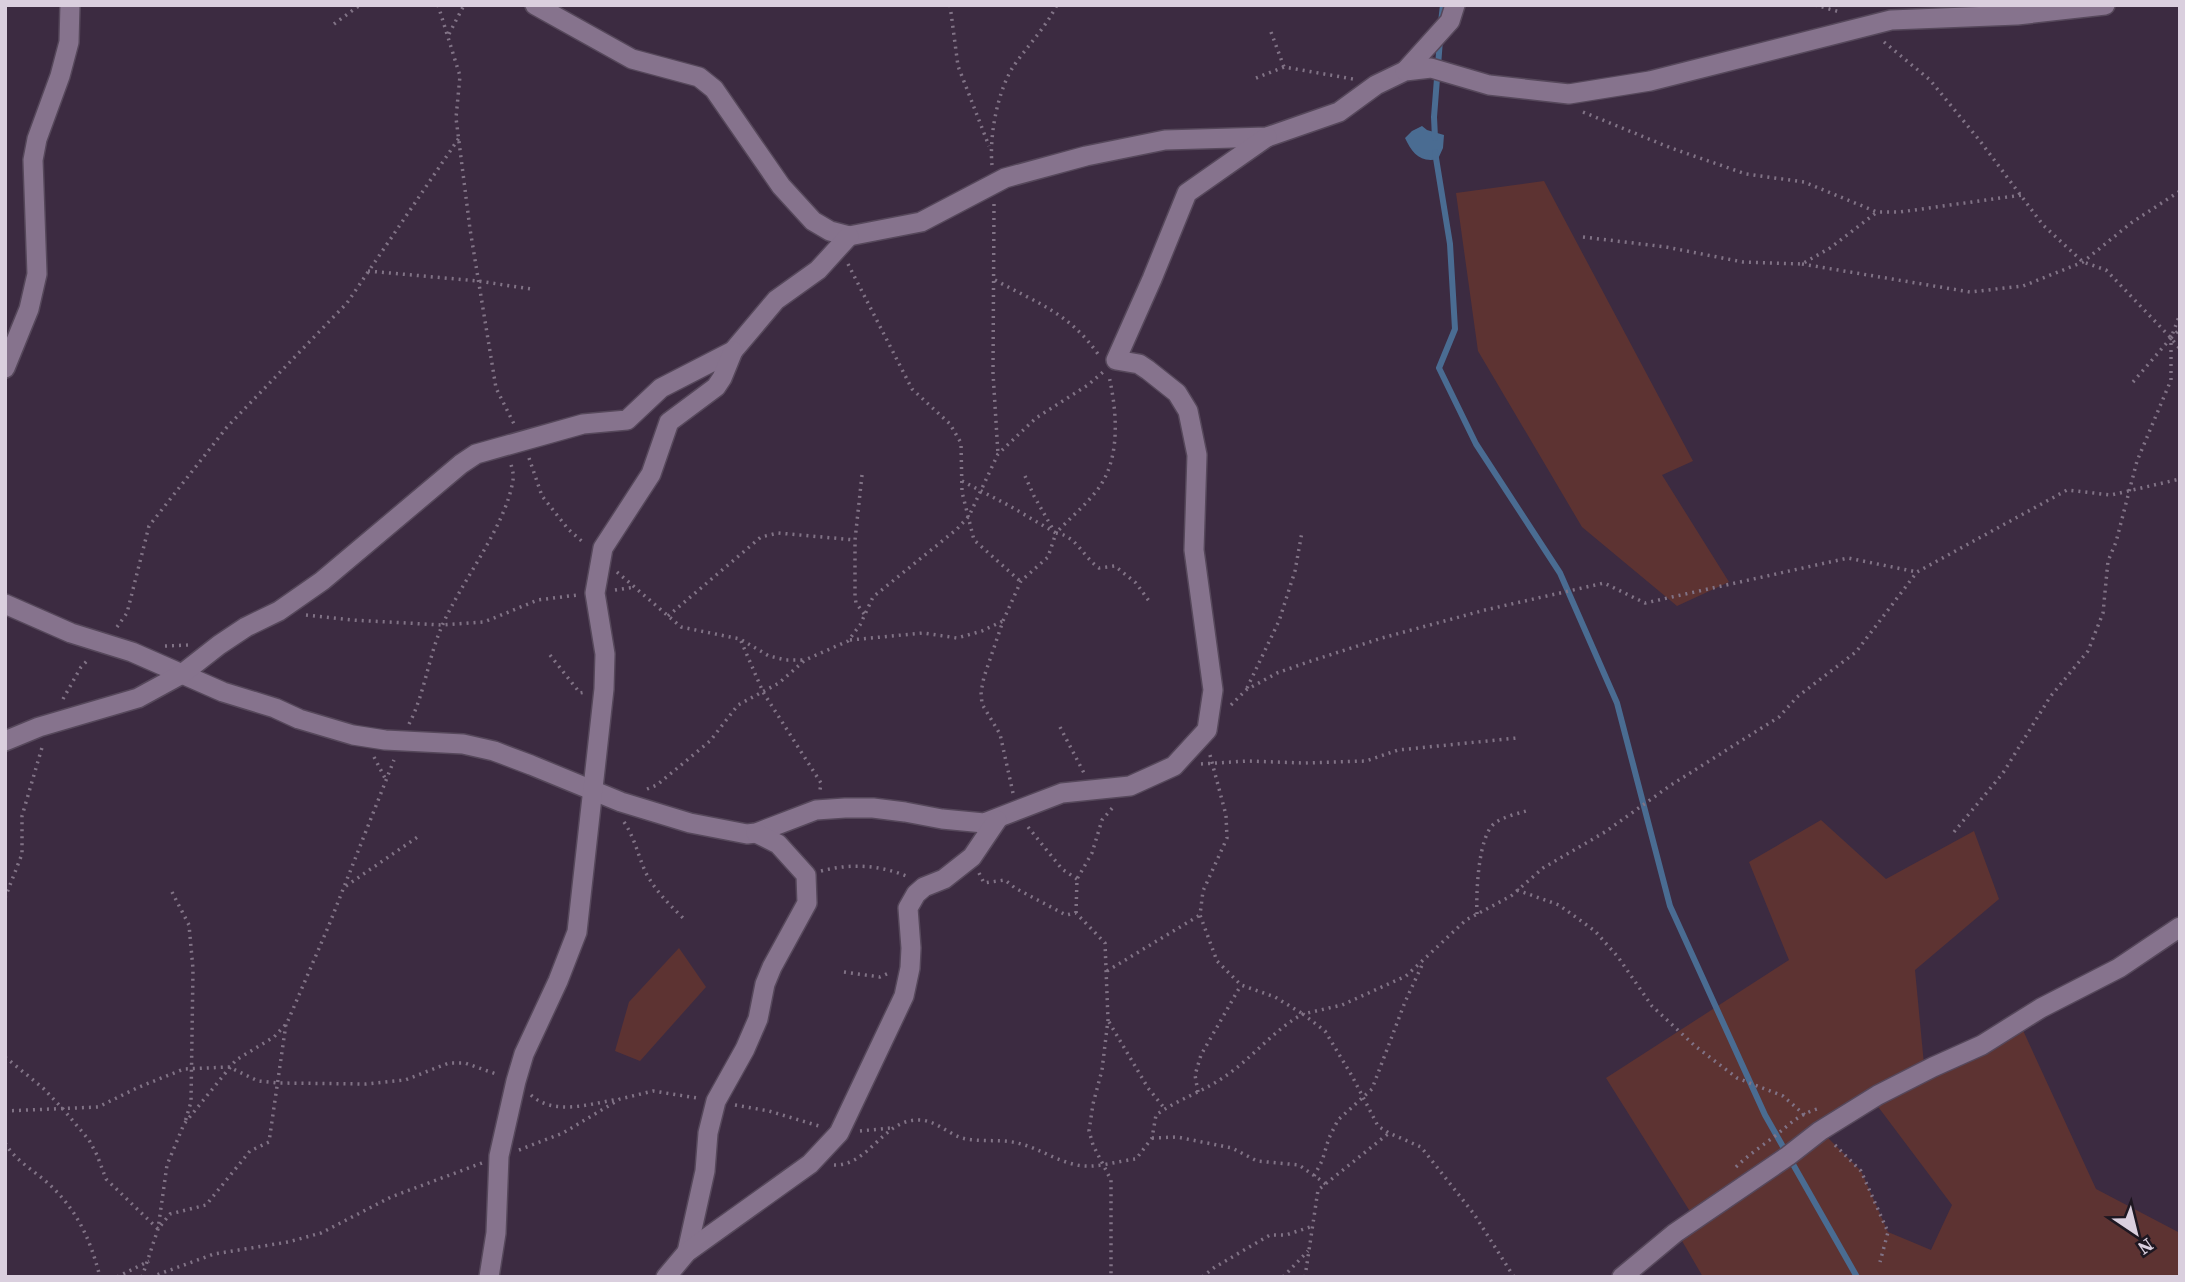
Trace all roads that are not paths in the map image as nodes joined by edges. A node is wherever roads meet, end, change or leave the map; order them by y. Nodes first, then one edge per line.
1 (70, 5) edge
2 (535, 5) edge
3 (1455, 5) edge
4 (2105, 5) edge
5 (1405, 71) junction
6 (1267, 137) junction
7 (844, 241) junction
8 (733, 351) junction
9 (5, 368) edge
10 (5, 604) edge
11 (182, 674) junction
12 (5, 741) edge
13 (594, 791) junction
14 (1006, 816) junction
15 (756, 833) junction
16 (2180, 927) edge
17 (687, 1252) junction
18 (489, 1277) edge
19 (666, 1277) edge
20 (1622, 1277) edge

1 - 9 street
2 - 7 street
3 - 5 street
4 - 5 street
5 - 6 street
6 - 7 street
6 - 14 street
7 - 8 street
8 - 11 street
8 - 13 street
10 - 11 street
11 - 12 street
11 - 13 street
13 - 15 street
13 - 18 street
14 - 15 street
14 - 17 street
15 - 17 street
16 - 20 street
17 - 19 street

